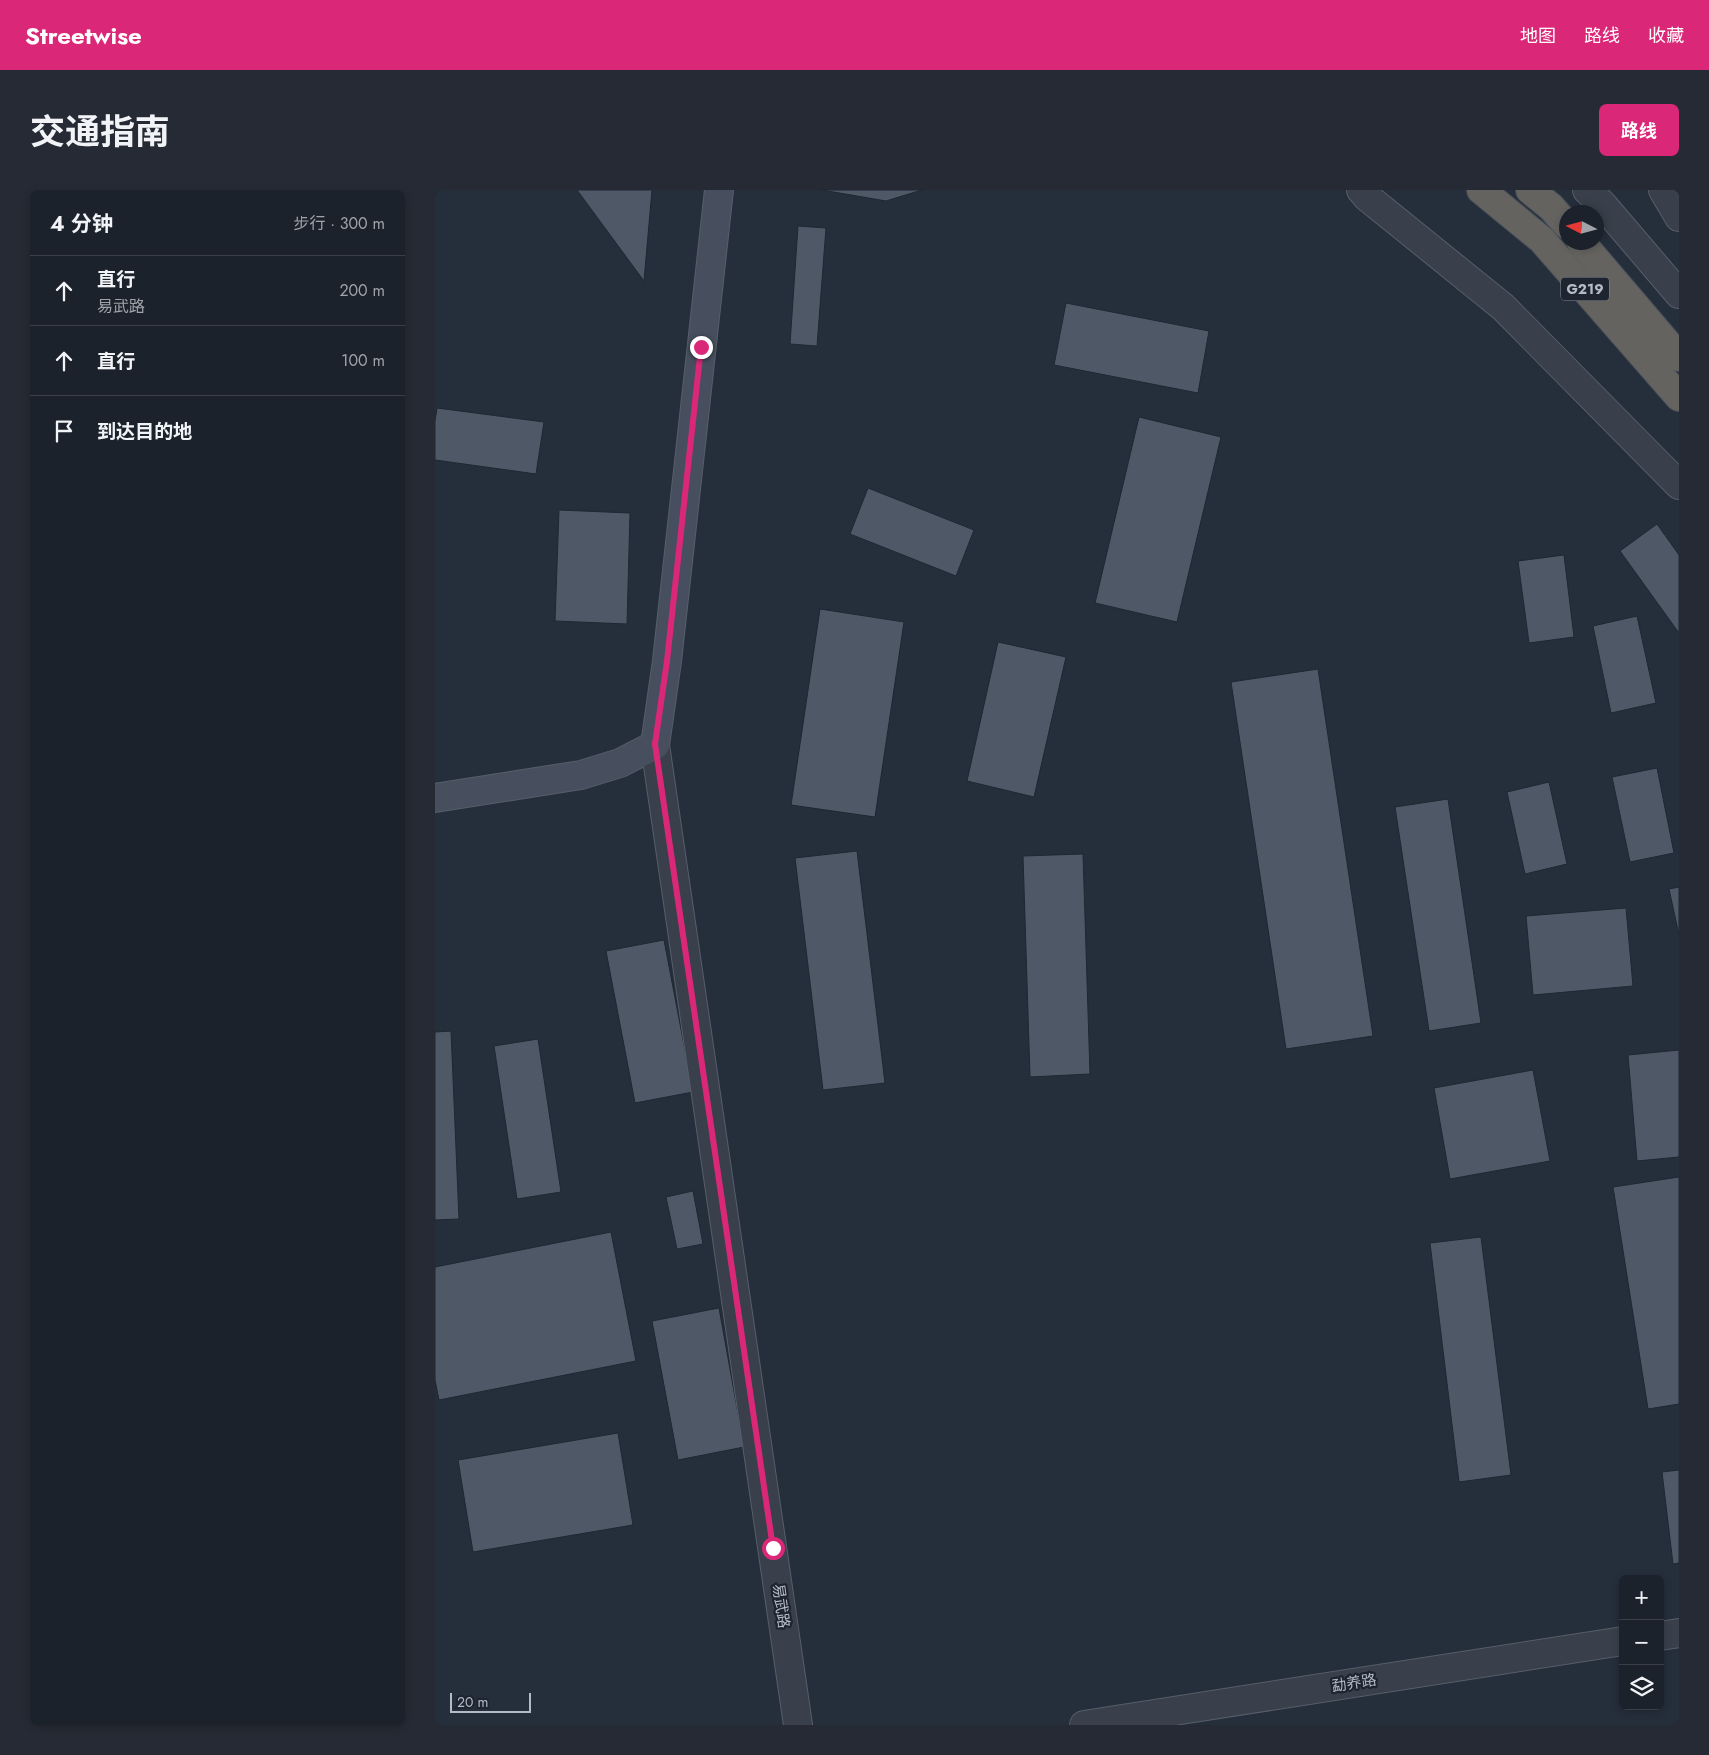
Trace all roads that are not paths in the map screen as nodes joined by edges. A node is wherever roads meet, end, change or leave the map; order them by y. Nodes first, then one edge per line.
1 (719, 190) edge
2 (1361, 190) edge
3 (1481, 190) edge
4 (1530, 190) edge
5 (1587, 190) edge
6 (1663, 190) edge
7 (1559, 216) edge
8 (1679, 217) edge
9 (1588, 250) edge
10 (1679, 294) edge
11 (1679, 356) edge
12 (1679, 397) edge
13 (1679, 485) edge
14 (655, 744) junction
15 (435, 798) edge
16 (1679, 1633) edge
17 (1664, 1635) edge
18 (1619, 1642) edge
19 (798, 1725) edge
20 (1084, 1725) edge

1 - 14 main road
2 - 13 street
3 - 12 highway, G219
4 - 7 highway
5 - 10 street
6 - 8 street
9 - 11 highway, G219
14 - 15 main road
14 - 19 street, 易武路
16 - 17 street
18 - 20 street, 勐养路

